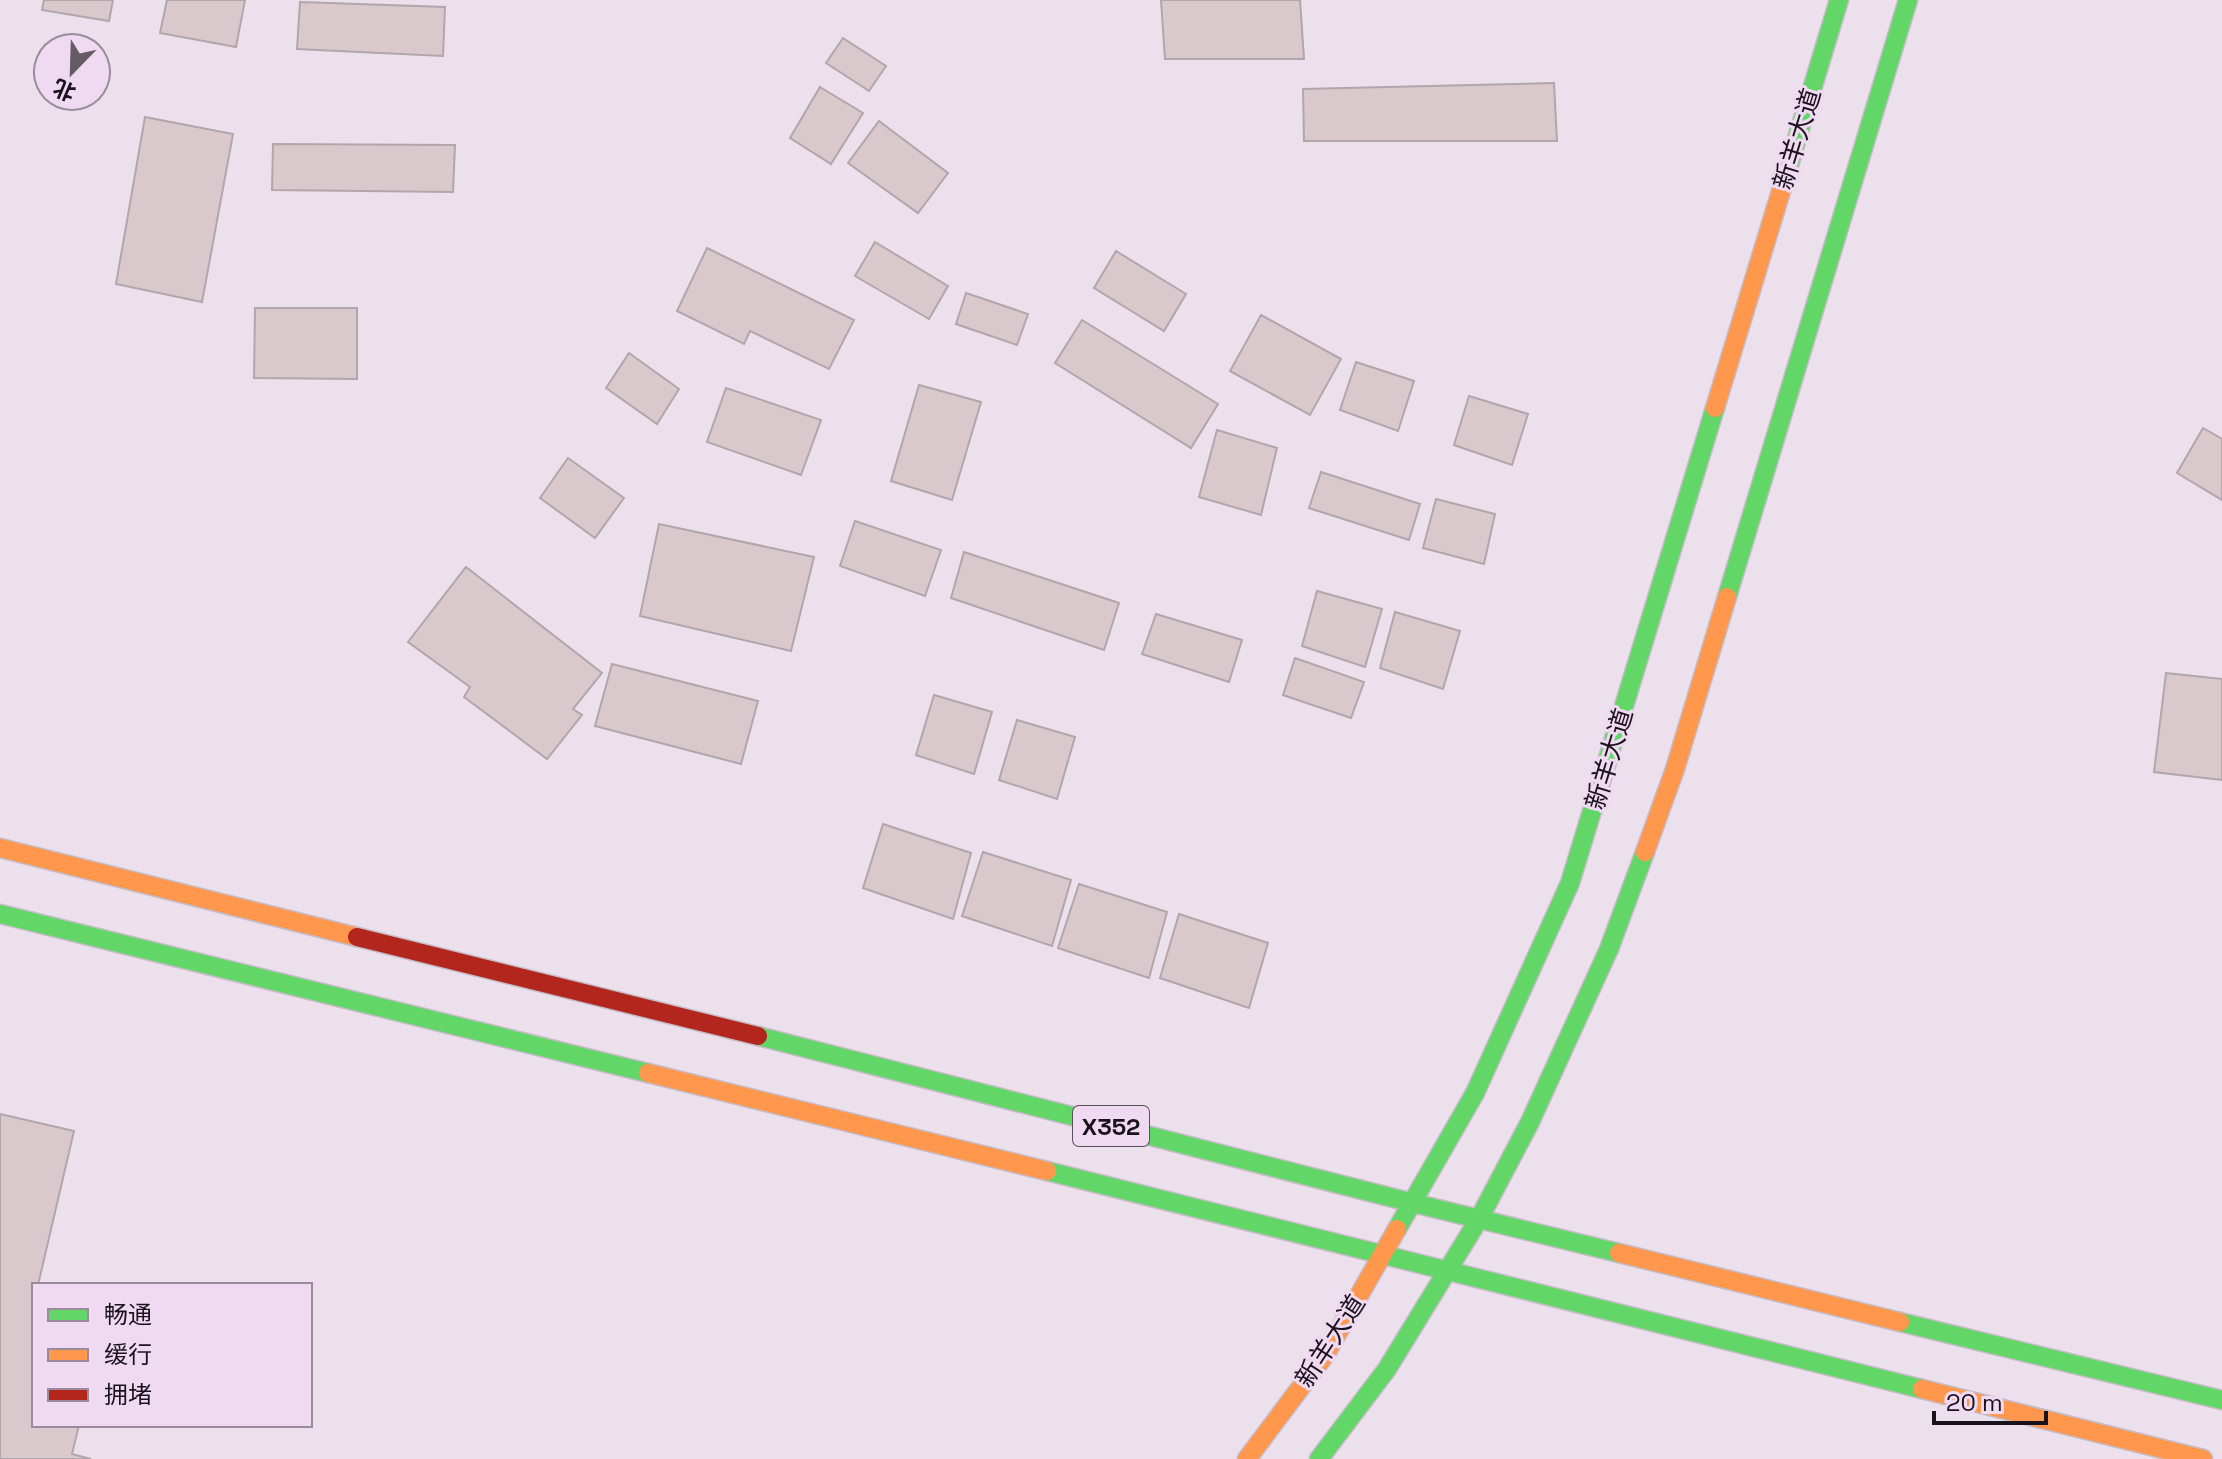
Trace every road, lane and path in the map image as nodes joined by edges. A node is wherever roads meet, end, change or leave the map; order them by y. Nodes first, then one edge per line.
1 (1839, 0) edge
2 (1908, 0) edge
3 (0, 848) edge
4 (0, 914) edge
5 (1413, 1203) junction
6 (1479, 1219) junction
7 (1383, 1254) junction
8 (1448, 1272) junction
9 (2222, 1400) edge
10 (1247, 1459) edge
11 (1319, 1459) edge
12 (2203, 1459) edge

1 - 5 main road, 新羊大道
2 - 6 main road
3 - 5 main road, X352
4 - 7 main road, X352
5 - 6 main road, X352
5 - 7 main road, 新羊大道
6 - 8 main road
6 - 9 main road, X352
7 - 8 main road, X352
7 - 10 main road, 新羊大道
8 - 11 main road
8 - 12 main road, X352

